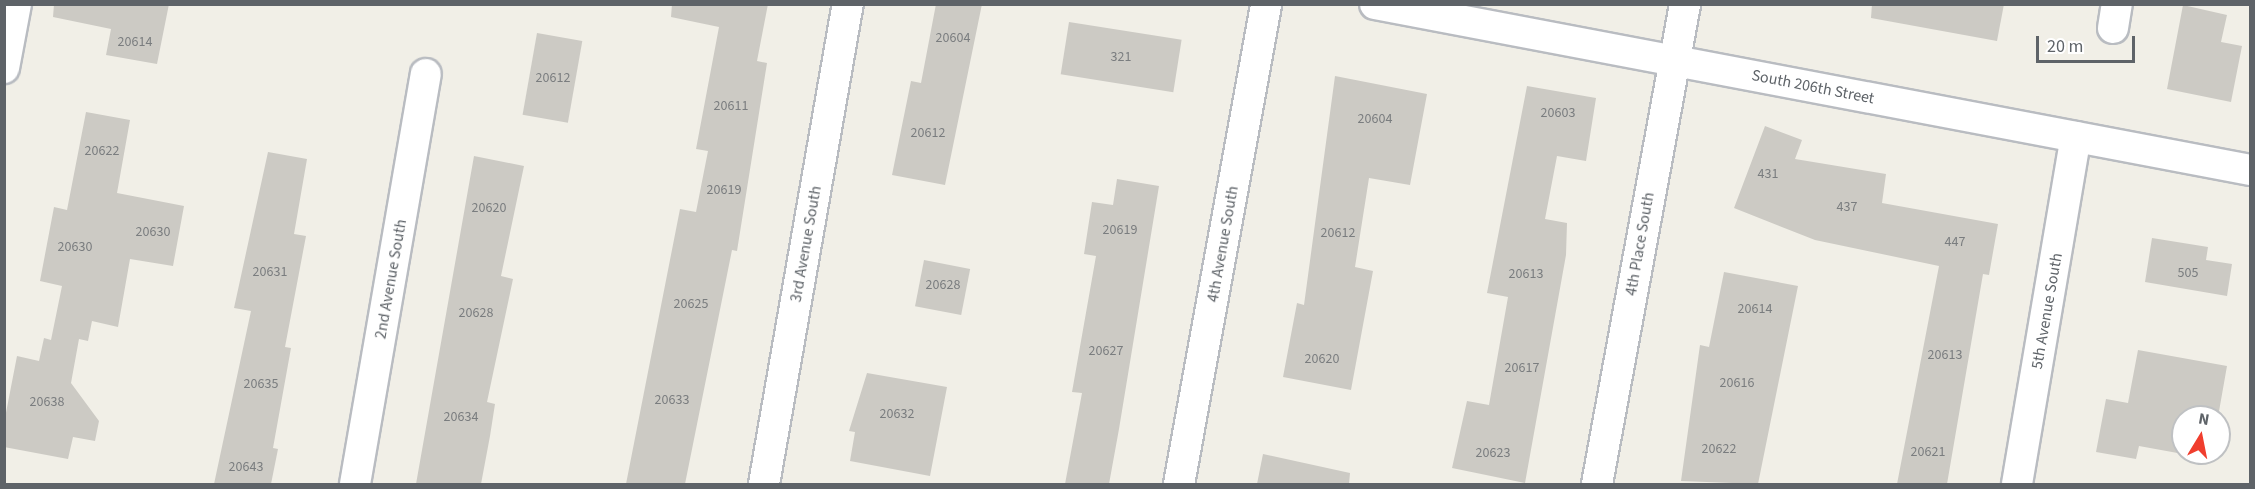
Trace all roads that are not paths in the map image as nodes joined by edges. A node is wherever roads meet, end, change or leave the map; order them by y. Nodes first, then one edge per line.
1 (16, 4) edge
2 (848, 4) edge
3 (1266, 4) edge
4 (1375, 4) edge
5 (1685, 4) edge
6 (1674, 60) junction
7 (4, 68) edge
8 (426, 74) dead end
9 (2076, 137) junction
10 (2250, 170) edge
11 (355, 484) edge
12 (764, 484) edge
13 (1179, 484) edge
14 (1597, 484) edge
15 (2017, 484) edge

1 - 7 street
2 - 12 street, 3rd Avenue South
3 - 13 street, 4th Avenue South
4 - 6 street, South 206th Street
5 - 6 street, 4th Place South
6 - 9 street, South 206th Street
6 - 14 street, 4th Place South
8 - 11 street, 2nd Avenue South
9 - 10 street, South 206th Street
9 - 15 street, 5th Avenue South

